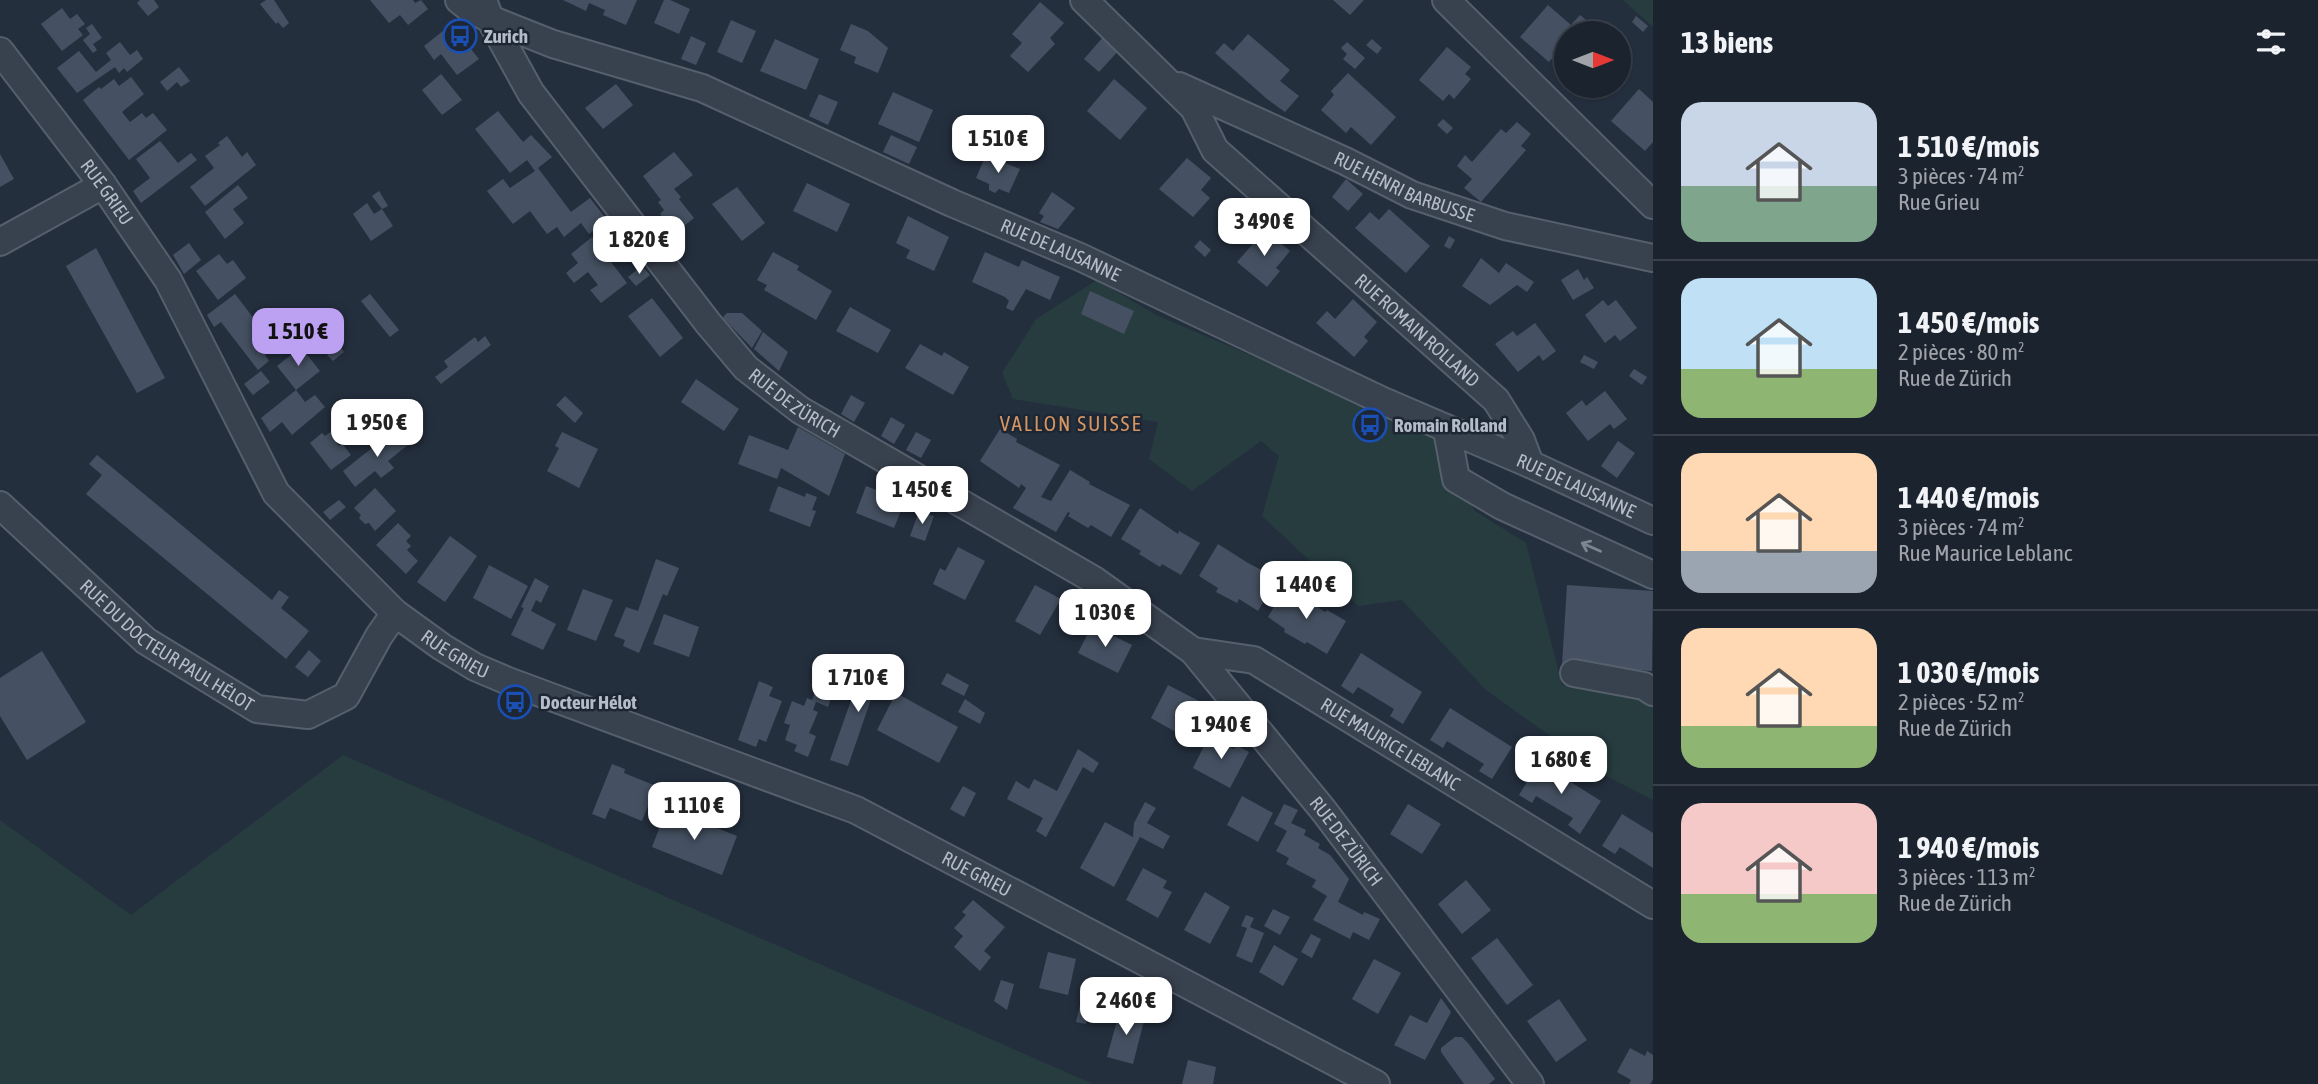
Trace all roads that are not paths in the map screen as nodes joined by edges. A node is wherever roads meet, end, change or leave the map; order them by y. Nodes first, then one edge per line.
1 (459, 0) edge
2 (1084, 0) edge
3 (1446, 0) edge
4 (486, 9) edge
5 (0, 51) edge
6 (1168, 81) junction
7 (103, 185) junction
8 (1653, 205) edge
9 (0, 243) edge
10 (1653, 258) edge
11 (1447, 430) junction
12 (1530, 464) junction
13 (0, 505) edge
14 (1653, 521) edge
15 (1653, 575) edge
16 (395, 614) junction
17 (1193, 651) junction
18 (1574, 673) dead end
19 (1653, 692) edge
20 (1653, 905) edge
21 (1376, 1084) edge
22 (1530, 1084) edge

1 - 4 street, RUE DE LAUSANNE
2 - 6 street, RUE ROMAIN ROLLAND
3 - 8 street
4 - 11 street, RUE DE LAUSANNE
4 - 17 street, RUE DE ZÜRICH
5 - 7 street, RUE GRIEU
6 - 10 street, RUE HENRI BARBUSSE
6 - 12 street, RUE ROMAIN ROLLAND
7 - 9 street
7 - 16 street, RUE GRIEU
11 - 12 street, RUE DE LAUSANNE
15 -> 11 street
12 - 14 street, RUE DE LAUSANNE
13 - 16 street, RUE DU DOCTEUR PAUL HÉLOT
16 - 21 street, RUE GRIEU
17 - 20 street, RUE MAURICE LEBLANC
17 - 22 street, RUE DE ZÜRICH
18 - 19 street

